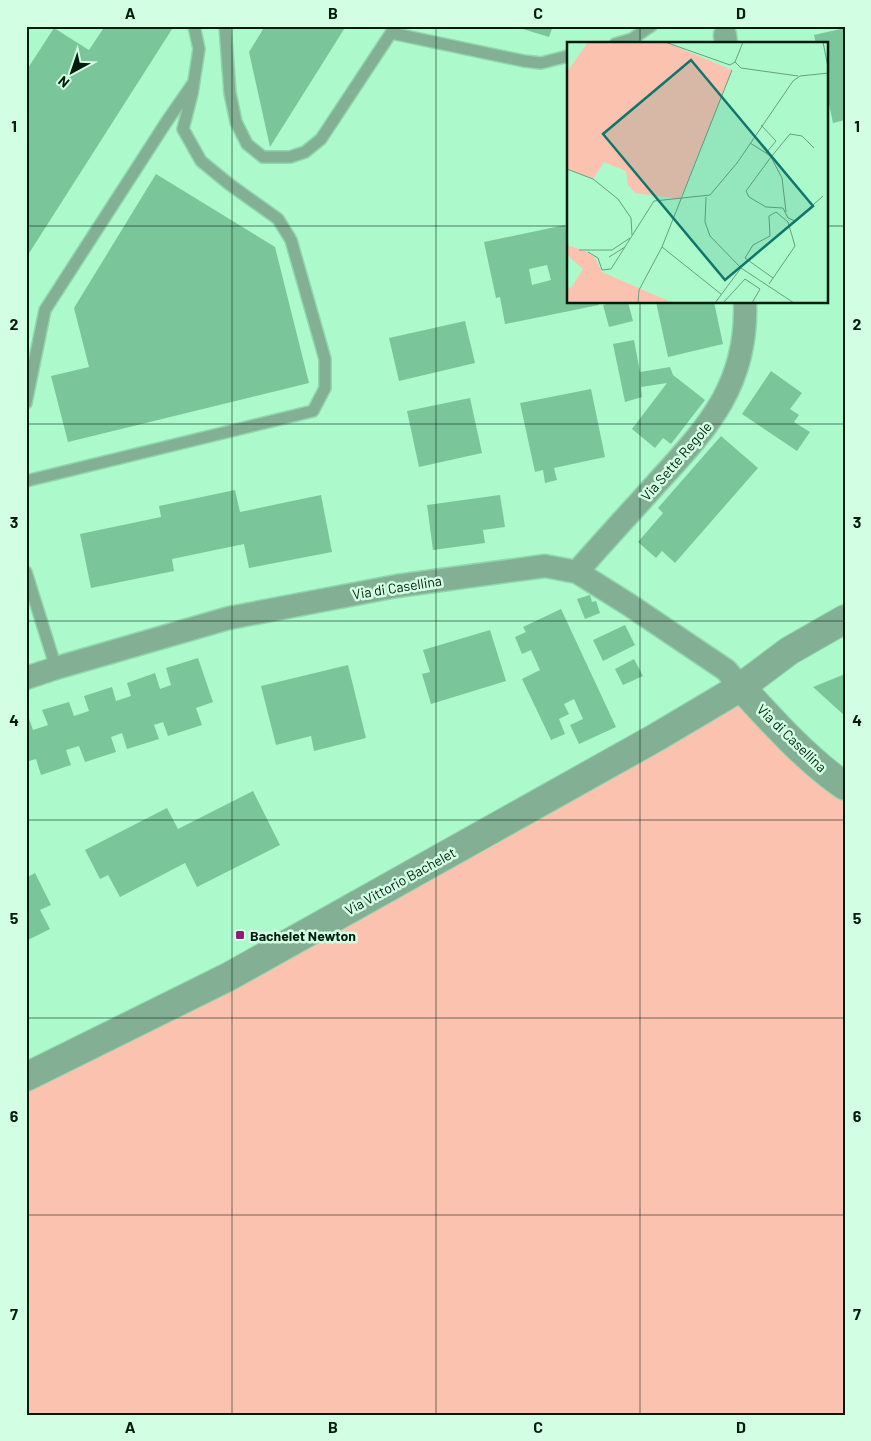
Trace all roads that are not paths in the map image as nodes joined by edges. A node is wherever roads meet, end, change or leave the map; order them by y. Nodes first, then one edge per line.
1 (194, 26) edge
2 (225, 26) edge
3 (651, 26) edge
4 (621, 42) edge
5 (567, 56) edge
6 (194, 82) junction
7 (745, 304) edge
8 (26, 403) edge
9 (26, 481) edge
10 (26, 572) edge
11 (577, 572) junction
12 (845, 619) edge
13 (56, 668) junction
14 (26, 678) edge
15 (741, 687) junction
16 (845, 786) edge
17 (26, 1077) edge

1 - 6 lane
2 - 5 lane
3 - 4 lane
6 - 8 lane
6 - 9 lane
7 - 11 street, Via Sette Regole
10 - 13 lane
11 - 13 street, Via di Casellina
11 - 15 street, Via di Casellina
12 - 15 street
13 - 14 street, Via di Casellina
15 - 16 street, Via di Casellina
15 - 17 street, Via Vittorio Bachelet

